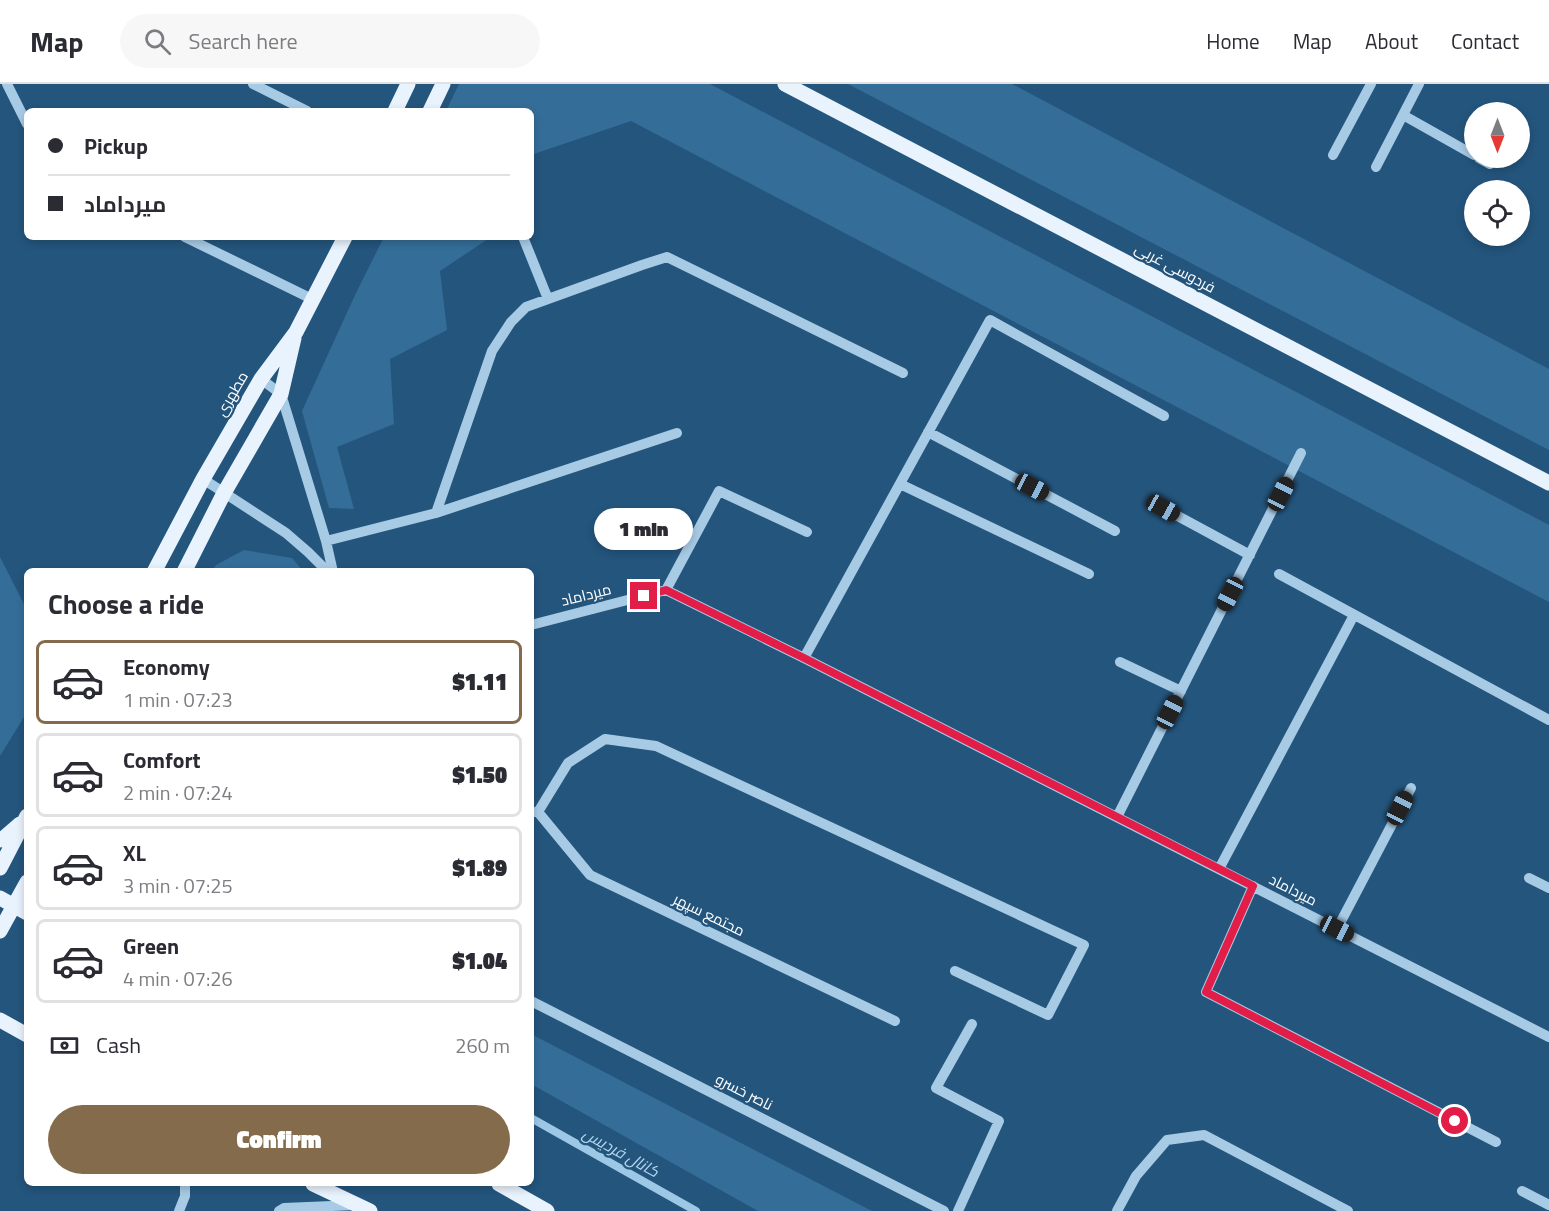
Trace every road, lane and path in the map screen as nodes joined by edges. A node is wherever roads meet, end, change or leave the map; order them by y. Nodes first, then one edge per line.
1 (7, 84) edge
2 (253, 84) edge
3 (408, 84) edge
4 (443, 84) edge
5 (785, 84) edge
6 (1371, 84) edge
7 (1419, 84) edge
8 (301, 108) edge
9 (396, 108) edge
10 (431, 108) edge
11 (1403, 115) junction
12 (24, 118) edge
13 (1464, 149) edge
14 (1333, 155) dead end
15 (1376, 167) dead end
16 (191, 240) edge
17 (343, 240) edge
18 (524, 240) edge
19 (312, 299) junction
20 (548, 299) junction
21 (296, 332) junction
22 (903, 373) dead end
23 (261, 379) junction
24 (281, 394) junction
25 (1164, 416) dead end
26 (928, 432) junction
27 (677, 433) dead end
28 (1301, 453) dead end
29 (203, 479) junction
30 (1549, 483) edge
31 (900, 484) junction
32 (224, 493) junction
33 (1163, 508) dead end
34 (436, 513) junction
35 (1115, 531) dead end
36 (807, 532) dead end
37 (326, 541) junction
38 (1250, 555) junction
39 (156, 568) edge
40 (186, 568) edge
41 (324, 568) edge
42 (332, 568) edge
43 (1089, 574) dead end
44 (1279, 574) dead end
45 (666, 590) junction
46 (1354, 615) junction
47 (534, 624) edge
48 (804, 658) junction
49 (1120, 662) dead end
50 (1181, 691) junction
51 (1549, 720) edge
52 (1411, 788) dead end
53 (535, 812) edge
54 (1117, 817) junction
55 (24, 820) edge
56 (24, 823) edge
57 (0, 840) edge
58 (0, 868) edge
59 (1219, 869) junction
60 (1529, 878) dead end
61 (1253, 886) junction
62 (1549, 888) edge
63 (0, 898) edge
64 (21, 910) edge
65 (1337, 929) junction
66 (0, 931) edge
67 (955, 971) dead end
68 (534, 1003) edge
69 (0, 1020) edge
70 (895, 1021) dead end
71 (972, 1024) dead end
72 (24, 1033) edge
73 (1549, 1037) edge
74 (1496, 1142) dead end
75 (185, 1186) edge
76 (317, 1186) edge
77 (503, 1186) edge
78 (1522, 1191) dead end
79 (1549, 1205) edge
80 (364, 1208) edge
81 (179, 1211) edge
82 (279, 1211) edge
83 (547, 1211) edge
84 (944, 1211) edge
85 (958, 1211) edge
86 (1117, 1211) edge
87 (1348, 1211) edge

1 - 12 street
2 - 8 street
3 - 9 main road
4 - 10 main road
5 - 30 main road, فردوسی غربی
6 - 14 street
7 - 11 street
11 - 13 street
11 - 15 street
16 - 19 street
17 - 19 main road, مطهری
18 - 20 street
19 - 21 main road, مطهری
20 - 22 street
20 - 34 street
21 - 23 main road, مطهری
21 - 24 main road
23 - 24 street
23 - 29 main road, مطهری
24 - 32 main road
24 - 37 street
25 - 26 street
26 - 31 street
26 - 35 street
27 - 34 street
28 - 38 street
29 - 32 street
29 - 39 main road, مطهری
31 - 43 street
31 - 48 street
32 - 40 main road
32 - 41 street
33 - 38 street
34 - 37 street
36 - 45 street
37 - 42 street
38 - 50 street
44 - 46 street
45 - 47 street, میرداماد
45 - 48 street, میرداماد
46 - 51 street
46 - 59 street
48 - 54 street, میرداماد
49 - 50 street
50 - 54 street
52 - 65 street
53 - 67 street
53 - 70 street, مجتمع سپهر
54 - 59 street, میرداماد
55 - 57 main road
56 - 58 main road
59 - 61 street, میرداماد
60 - 62 street
61 - 65 street, میرداماد
61 - 74 street
63 - 64 main road
64 - 66 main road
65 - 73 street, میرداماد
68 - 84 street, ناصر خسرو
69 - 72 main road
71 - 85 street
75 - 81 street
76 - 80 main road
77 - 83 main road
78 - 79 street
80 - 82 street
86 - 87 street

